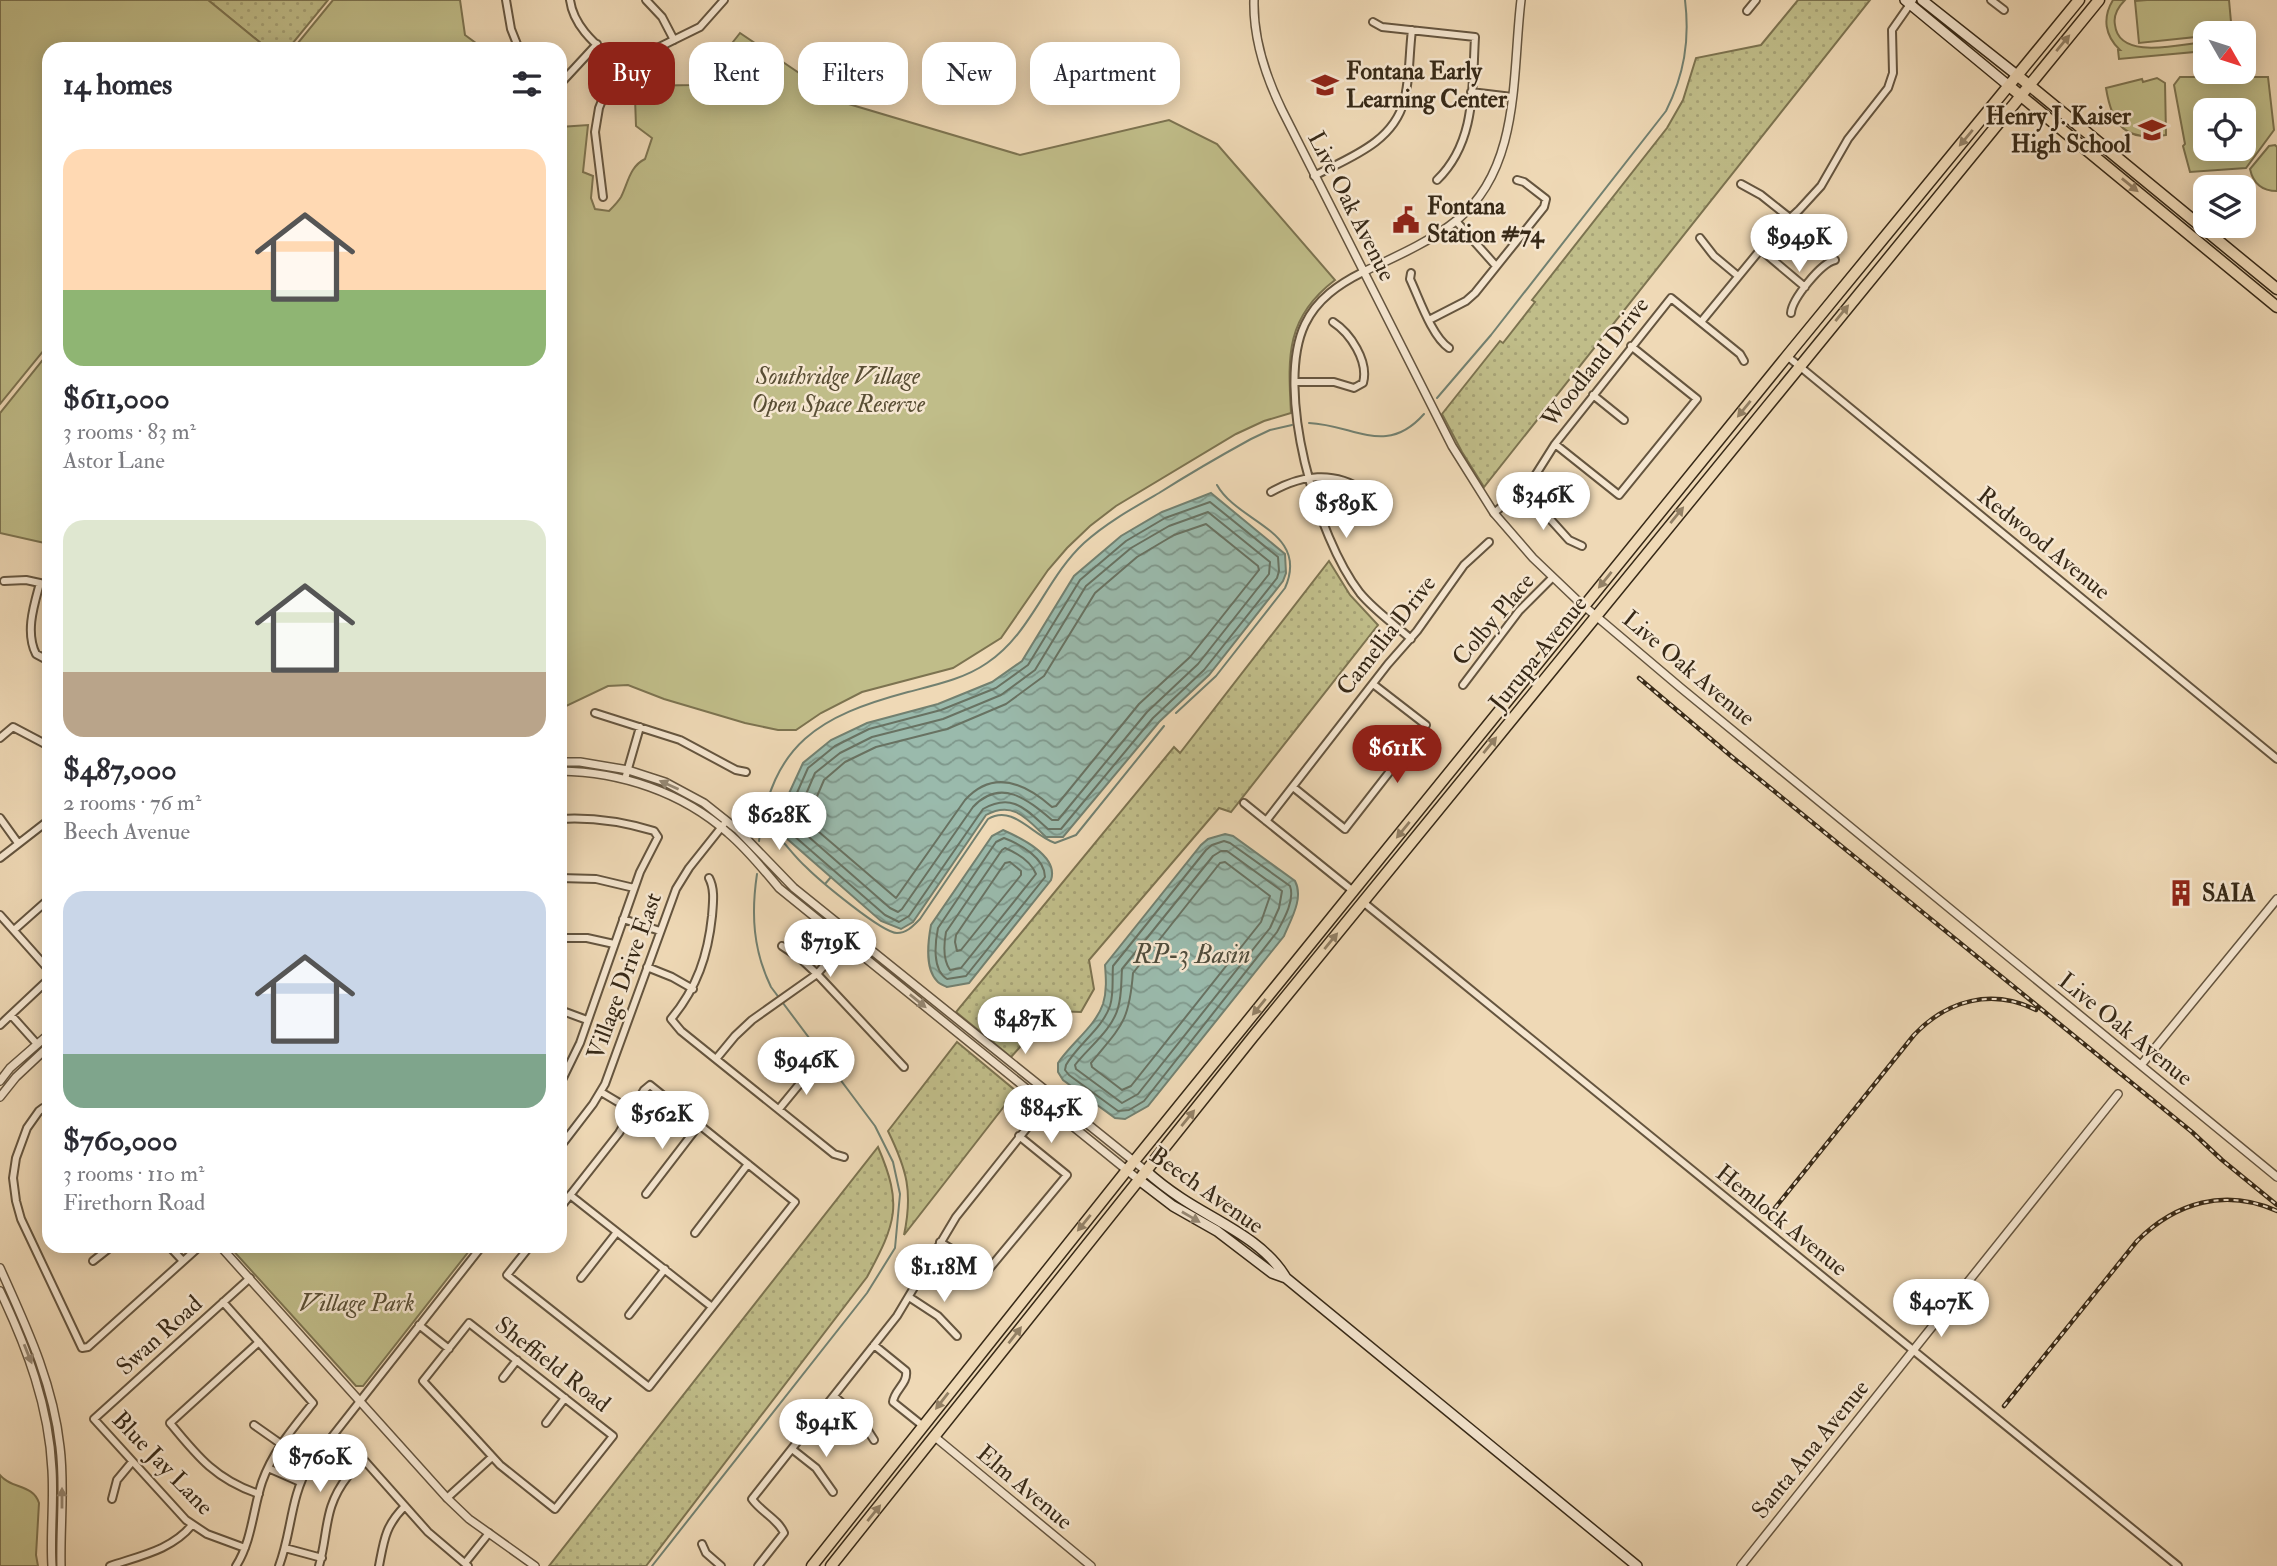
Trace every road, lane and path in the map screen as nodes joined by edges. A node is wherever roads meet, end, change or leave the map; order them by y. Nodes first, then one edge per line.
1 (506, 0) edge
2 (570, 0) edge
3 (646, 0) edge
4 (724, 0) edge
5 (1254, 0) edge
6 (1521, 0) edge
7 (1756, 0) edge
8 (1922, 0) edge
9 (1991, 0) edge
10 (2079, 0) edge
11 (2099, 0) edge
12 (1909, 1) edge
13 (2004, 10) dead end
14 (1747, 11) dead end
15 (1373, 22) dead end
16 (1412, 30) junction
17 (674, 40) junction
18 (516, 42) edge
19 (595, 42) edge
20 (670, 42) edge
21 (588, 54) edge
22 (567, 76) edge
23 (2018, 76) junction
24 (2028, 85) junction
25 (2009, 86) junction
26 (1471, 92) junction
27 (2020, 95) junction
28 (1511, 97) junction
29 (601, 105) edge
30 (1314, 176) junction
31 (1437, 180) dead end
32 (1517, 180) dead end
33 (1741, 184) dead end
34 (603, 197) dead end
35 (1790, 218) junction
36 (1456, 221) junction
37 (1700, 239) dead end
38 (1760, 249) junction
39 (1835, 260) dead end
40 (1496, 266) junction
41 (1363, 272) junction
42 (1411, 273) dead end
43 (1738, 276) junction
44 (1805, 287) junction
45 (2277, 289) edge
46 (2277, 307) edge
47 (1791, 313) dead end
48 (1429, 320) junction
49 (1333, 321) dead end
50 (1701, 322) junction
51 (1631, 346) junction
52 (1449, 348) dead end
53 (1787, 356) junction
54 (1744, 361) dead end
55 (1799, 366) junction
56 (1295, 383) junction
57 (1593, 395) junction
58 (1624, 420) dead end
59 (1555, 444) junction
60 (1308, 479) junction
61 (1523, 489) junction
62 (1364, 491) dead end
63 (1271, 492) dead end
64 (1494, 513) junction
65 (1489, 542) dead end
66 (1582, 546) dead end
67 (1552, 578) junction
68 (4, 581) dead end
69 (40, 583) joint
70 (1584, 606) junction
71 (1596, 615) junction
72 (1411, 639) junction
73 (42, 657) edge
74 (1373, 684) junction
75 (1463, 685) dead end
76 (595, 713) dead end
77 (640, 727) junction
78 (0, 738) edge
79 (42, 742) edge
80 (2277, 759) edge
81 (567, 762) edge
82 (628, 770) junction
83 (567, 771) edge
84 (746, 772) dead end
85 (625, 779) junction
86 (1293, 787) junction
87 (1244, 803) dead end
88 (0, 818) edge
89 (567, 819) edge
90 (727, 820) junction
91 (1266, 821) junction
92 (42, 825) edge
93 (722, 827) junction
94 (18, 843) junction
95 (0, 858) edge
96 (567, 878) edge
97 (709, 878) dead end
98 (634, 888) junction
99 (1353, 891) junction
100 (2277, 899) edge
101 (1363, 902) junction
102 (42, 905) edge
103 (0, 915) edge
104 (623, 919) junction
105 (14, 930) junction
106 (660, 931) junction
107 (850, 934) junction
108 (567, 938) edge
109 (845, 941) junction
110 (614, 944) junction
111 (782, 946) dead end
112 (42, 962) edge
113 (647, 967) junction
114 (817, 974) junction
115 (42, 986) edge
116 (693, 989) junction
117 (567, 1013) edge
118 (11, 1015) junction
119 (587, 1020) junction
120 (0, 1025) edge
121 (42, 1040) edge
122 (37, 1044) junction
123 (42, 1048) edge
124 (42, 1056) edge
125 (716, 1059) junction
126 (2141, 1065) junction
127 (904, 1067) dead end
128 (806, 1070) dead end
129 (567, 1071) edge
130 (0, 1081) edge
131 (600, 1092) junction
132 (2118, 1094) dead end
133 (0, 1097) edge
134 (1046, 1104) junction
135 (42, 1109) edge
136 (779, 1109) junction
137 (634, 1111) junction
138 (699, 1125) junction
139 (567, 1135) edge
140 (1019, 1136) junction
141 (844, 1157) dead end
142 (748, 1164) junction
143 (1130, 1166) junction
144 (1142, 1176) junction
145 (2277, 1177) edge
146 (646, 1194) dead end
147 (570, 1195) junction
148 (567, 1199) edge
149 (617, 1232) junction
150 (695, 1233) dead end
151 (940, 1242) junction
152 (103, 1253) edge
153 (176, 1253) edge
154 (192, 1253) edge
155 (227, 1253) edge
156 (476, 1253) edge
157 (524, 1253) edge
158 (93, 1261) dead end
159 (183, 1261) junction
160 (0, 1268) edge
161 (665, 1269) junction
162 (250, 1278) junction
163 (581, 1278) dead end
164 (0, 1291) edge
165 (909, 1297) junction
166 (223, 1303) junction
167 (712, 1307) junction
168 (629, 1315) dead end
169 (419, 1325) junction
170 (957, 1336) dead end
171 (259, 1342) junction
172 (874, 1345) junction
173 (449, 1349) junction
174 (1913, 1351) junction
175 (517, 1360) junction
176 (503, 1378) dead end
177 (834, 1396) junction
178 (565, 1398) junction
179 (360, 1401) junction
180 (94, 1419) joint
181 (546, 1423) dead end
182 (254, 1425) dead end
183 (923, 1426) junction
184 (934, 1437) junction
185 (874, 1440) dead end
186 (281, 1444) junction
187 (792, 1449) junction
188 (492, 1457) junction
189 (132, 1462) junction
190 (268, 1468) junction
191 (300, 1482) junction
192 (833, 1492) dead end
193 (258, 1494) junction
194 (447, 1498) junction
195 (112, 1499) dead end
196 (405, 1506) junction
197 (192, 1525) junction
198 (489, 1534) junction
199 (702, 1544) dead end
200 (245, 1548) junction
201 (285, 1548) junction
202 (321, 1558) junction
203 (467, 1565) edge
204 (52, 1566) edge
205 (61, 1566) edge
206 (110, 1566) edge
207 (236, 1566) edge
208 (279, 1566) edge
209 (319, 1566) edge
210 (379, 1566) edge
211 (535, 1566) edge
212 (722, 1566) edge
213 (758, 1566) edge
214 (812, 1566) edge
215 (831, 1566) edge
216 (1091, 1566) edge
217 (1637, 1566) edge
218 (1741, 1566) edge
219 (2178, 1566) edge

1 - 18 street
2 - 19 street
3 - 17 street
4 - 17 street
5 - 30 street, Live Oak Avenue
6 - 28 street
7 - 14 street
8 - 23 main road
9 - 13 street
10 - 23 main road, Jurupa Avenue
24 -> 11 main road, Jurupa Avenue
12 - 25 main road
12 - 35 street
15 - 16 street
16 - 26 street
16 - 30 street
17 - 20 street
21 - 22 street
23 - 24 main road
23 - 25 main road, Jurupa Avenue
24 - 27 main road, Jurupa Avenue
24 - 45 main road
25 - 27 main road
25 -> 53 main road, Jurupa Avenue
26 - 28 street
26 - 31 street
27 -> 46 main road
55 -> 27 main road, Jurupa Avenue
28 - 36 street
29 - 34 street
30 - 41 street, Live Oak Avenue
32 - 40 street
33 - 35 street
35 - 38 street
36 - 40 street
36 - 41 street
37 - 43 street
38 - 43 street
38 - 44 street
39 - 44 street
40 - 48 street
41 - 56 street
41 - 64 street, Live Oak Avenue
42 - 48 street
43 - 50 street
44 - 47 street
48 - 52 street
49 - 56 street
50 - 51 street, Woodland Drive
50 - 54 street
51 - 57 street, Woodland Drive
51 - 59 street
53 - 55 street, Redwood Avenue
53 -> 70 main road, Jurupa Avenue
71 -> 55 main road, Jurupa Avenue
55 - 80 street, Redwood Avenue
56 - 60 street
57 - 58 street
57 - 59 street, Woodland Drive
59 - 61 street, Woodland Drive
60 - 62 street
60 - 63 street
60 - 72 street
61 - 64 street, Woodland Drive
61 - 66 street
64 - 67 street, Live Oak Avenue
65 - 72 street, Camellia Drive
67 - 70 street, Live Oak Avenue
67 - 75 street, Colby Place
68 - 69 street
69 - 73 street
70 - 71 street, Live Oak Avenue
70 -> 99 main road, Jurupa Avenue
101 -> 71 main road, Jurupa Avenue
71 - 126 street, Live Oak Avenue
72 - 74 street, Camellia Drive
74 - 86 street, Camellia Drive
74 - 86 street
76 - 77 street
77 - 82 street
77 - 84 street
78 - 79 street
81 - 82 street, Beech Avenue
82 - 85 street
90 -> 82 street, Beech Avenue
83 - 85 street, Beech Avenue
85 - 93 street, Beech Avenue
86 - 91 street, Camellia Drive
87 - 91 street
88 - 94 street
89 - 98 street
90 - 93 street, Village Drive East
90 - 107 street, Beech Avenue
91 - 99 street
92 - 94 street
93 - 106 street, Village Drive East
93 - 109 street, Beech Avenue
94 - 95 street
96 - 98 street
97 - 116 street
98 - 104 street
99 -> 143 main road, Jurupa Avenue
100 - 126 street
144 -> 101 main road, Jurupa Avenue
101 - 174 street, Hemlock Avenue
102 - 105 street
103 - 105 street
104 - 106 street
104 - 110 street
105 - 112 street
106 - 113 street, Village Drive East
107 - 109 street
107 - 143 street, Beech Avenue
108 - 110 street
109 - 114 street
109 -> 134 street, Beech Avenue
110 - 119 street
111 - 114 street
113 - 116 street
113 - 131 street, Village Drive East
114 - 125 street
114 - 127 street
115 - 118 street
116 - 125 street
117 - 119 street
118 - 120 street
118 - 122 street
119 - 129 street
121 - 122 street
122 - 123 street
122 - 130 street
124 - 133 street
125 - 136 street
126 - 145 street, Live Oak Avenue
128 - 136 street
131 - 137 street
131 - 139 street, Village Drive East
132 - 174 street, Santa Ana Avenue
134 - 140 street
134 - 143 street, Beech Avenue
135 - 159 street
136 - 141 street
137 - 138 street
137 - 147 street
138 - 142 street
138 - 146 street
140 - 151 street
140 - 151 street
142 - 150 street
142 - 167 street
143 - 144 street, Beech Avenue
143 -> 183 main road, Jurupa Avenue
184 -> 144 main road, Jurupa Avenue
144 - 217 main road, Beech Avenue
147 - 148 street
147 - 149 street
149 - 161 street
149 - 163 street
151 - 165 street
152 - 158 street
153 - 159 street
154 - 159 street
155 - 162 street
156 - 169 street
157 - 167 street
205 -> 160 street
161 - 167 street
161 - 168 street
162 - 166 street, Swan Road
162 - 179 street
164 -> 204 street
165 - 170 street
165 - 172 street
166 - 171 street
166 - 180 street, Swan Road
169 - 173 street
169 - 179 street
171 - 186 street
171 - 193 street
172 - 177 street
172 - 183 street
173 - 175 street, Sheffield Road
173 - 188 street
174 - 218 street, Santa Ana Avenue
174 - 219 street, Hemlock Avenue
175 - 176 street
175 - 178 street, Sheffield Road
177 - 185 street
177 - 187 street
178 - 181 street
178 - 188 street, Sheffield Road
179 - 191 street
179 - 194 street
180 - 189 street, Blue Jay Lane
182 - 186 street
183 - 214 main road, Jurupa Avenue
215 -> 184 main road, Jurupa Avenue
184 - 216 street, Elm Avenue
186 - 190 street
187 - 192 street
187 - 213 street
188 - 194 street
189 - 195 street
189 - 197 street, Blue Jay Lane
190 - 191 street
190 - 193 street
191 - 201 street
193 - 200 street
194 - 198 street
196 - 202 street
196 - 203 street
196 - 210 street
197 - 200 street, Blue Jay Lane
197 - 206 street
198 - 203 street
198 - 211 street
199 - 212 street
200 - 207 street
201 - 202 street
201 - 208 street
202 - 209 street

